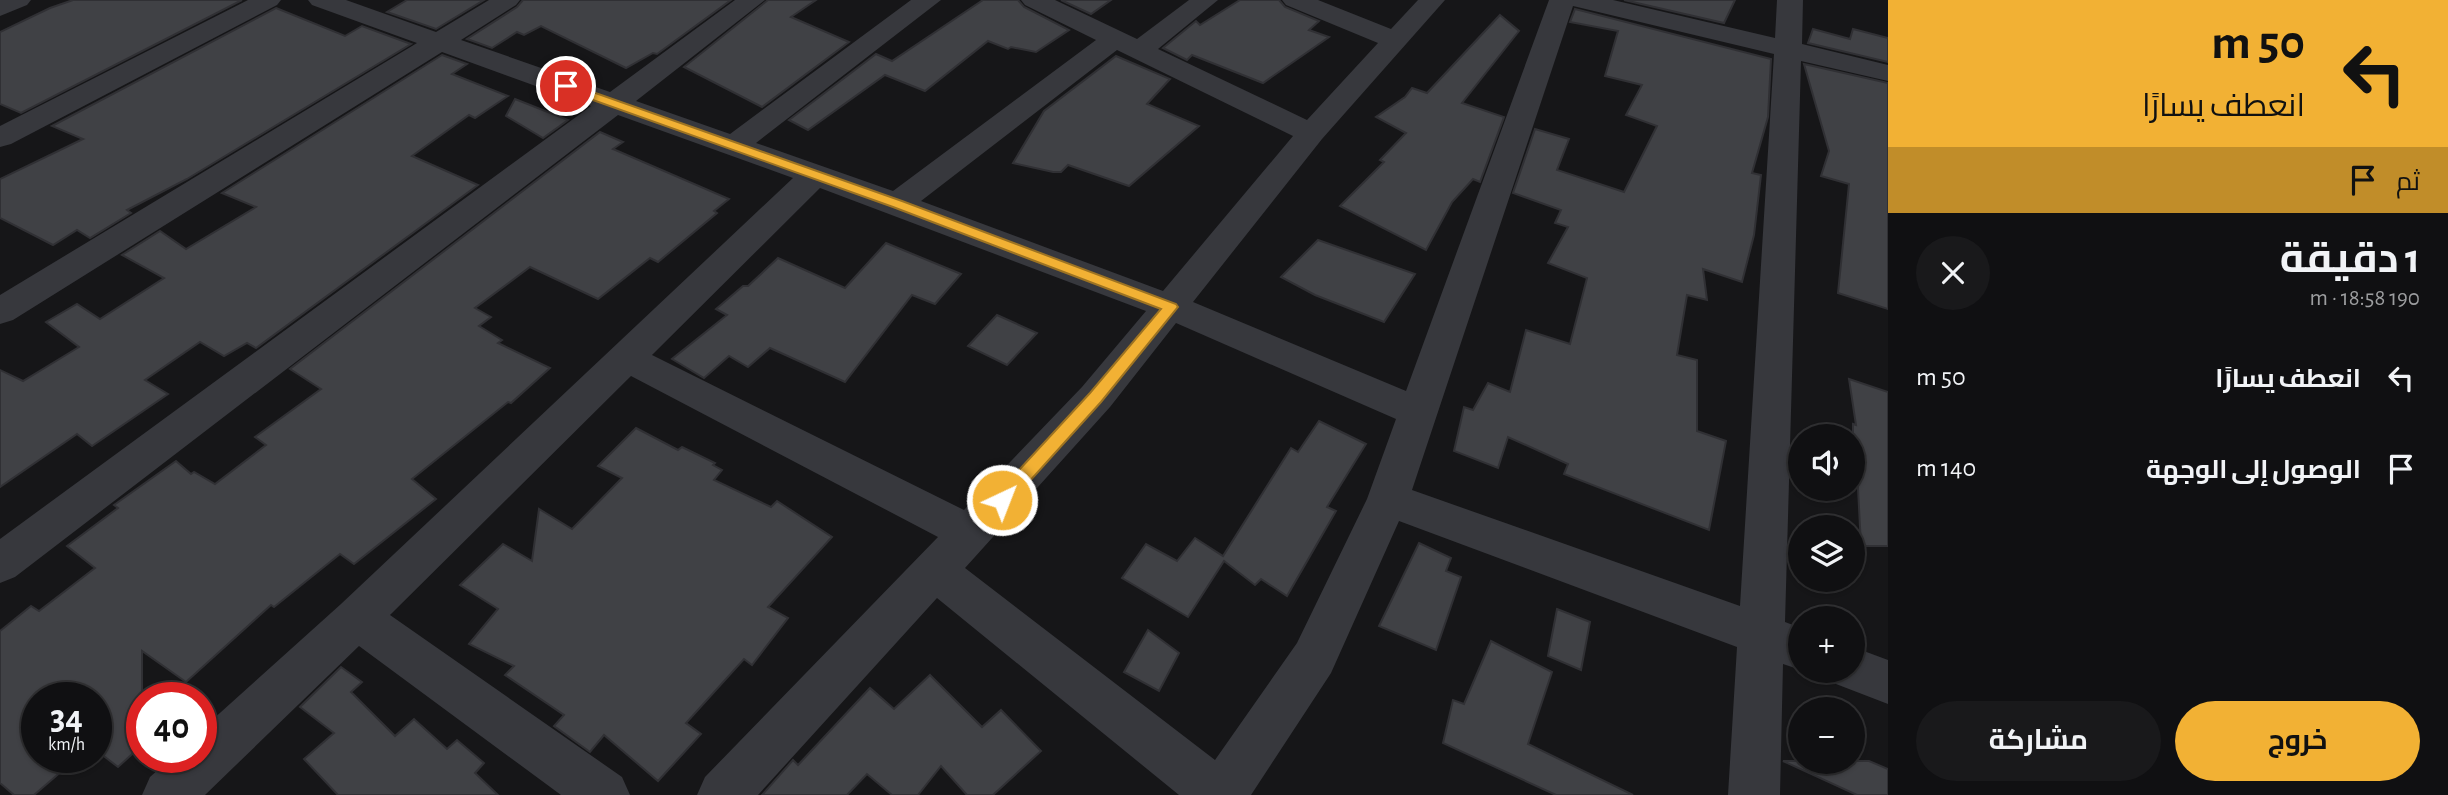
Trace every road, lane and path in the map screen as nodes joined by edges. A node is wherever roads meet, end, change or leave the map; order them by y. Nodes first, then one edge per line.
1 (18, 0) edge
2 (268, 0) edge
3 (321, 0) edge
4 (507, 0) edge
5 (752, 0) edge
6 (928, 0) edge
7 (1034, 0) edge
8 (1205, 0) edge
9 (1295, 0) edge
10 (1432, 0) edge
11 (1562, 0) edge
12 (1580, 0) edge
13 (1790, 0) edge
14 (0, 8) edge
15 (1393, 40) junction
16 (437, 42) junction
17 (1128, 44) junction
18 (1787, 49) junction
19 (1888, 73) edge
20 (616, 103) junction
21 (1311, 133) junction
22 (0, 138) edge
23 (732, 147) junction
24 (816, 175) junction
25 (897, 204) junction
26 (1171, 307) junction
27 (0, 311) edge
28 (626, 358) junction
29 (1417, 412) junction
30 (1388, 499) junction
31 (970, 533) junction
32 (0, 564) edge
33 (935, 570) junction
34 (357, 618) junction
35 (1782, 642) edge
36 (1865, 673) edge
37 (1888, 682) edge
38 (168, 795) edge
39 (604, 795) edge
40 (723, 795) edge
41 (1220, 795) edge
42 (1754, 795) edge

1 - 14 street
2 - 22 street
3 - 16 street
4 - 16 street
5 - 20 street
6 - 23 street
7 - 17 street
8 - 17 street
9 - 15 street
10 - 15 street
11 - 29 street
12 - 18 street
13 - 18 street
15 - 21 street
16 - 20 street
16 - 27 street
17 - 21 street
17 - 25 street
18 - 19 street
18 - 35 street
20 - 23 street
20 - 32 street
21 - 26 street
23 - 24 street
24 - 25 street
24 - 28 street
25 - 26 street
26 - 29 street
26 - 31 street
28 - 31 street
28 - 34 street
29 - 30 street
30 - 35 street
30 - 41 street
31 - 33 street
33 - 40 street
33 - 41 street
34 - 38 street
34 - 39 street
35 - 42 street
36 - 37 street

